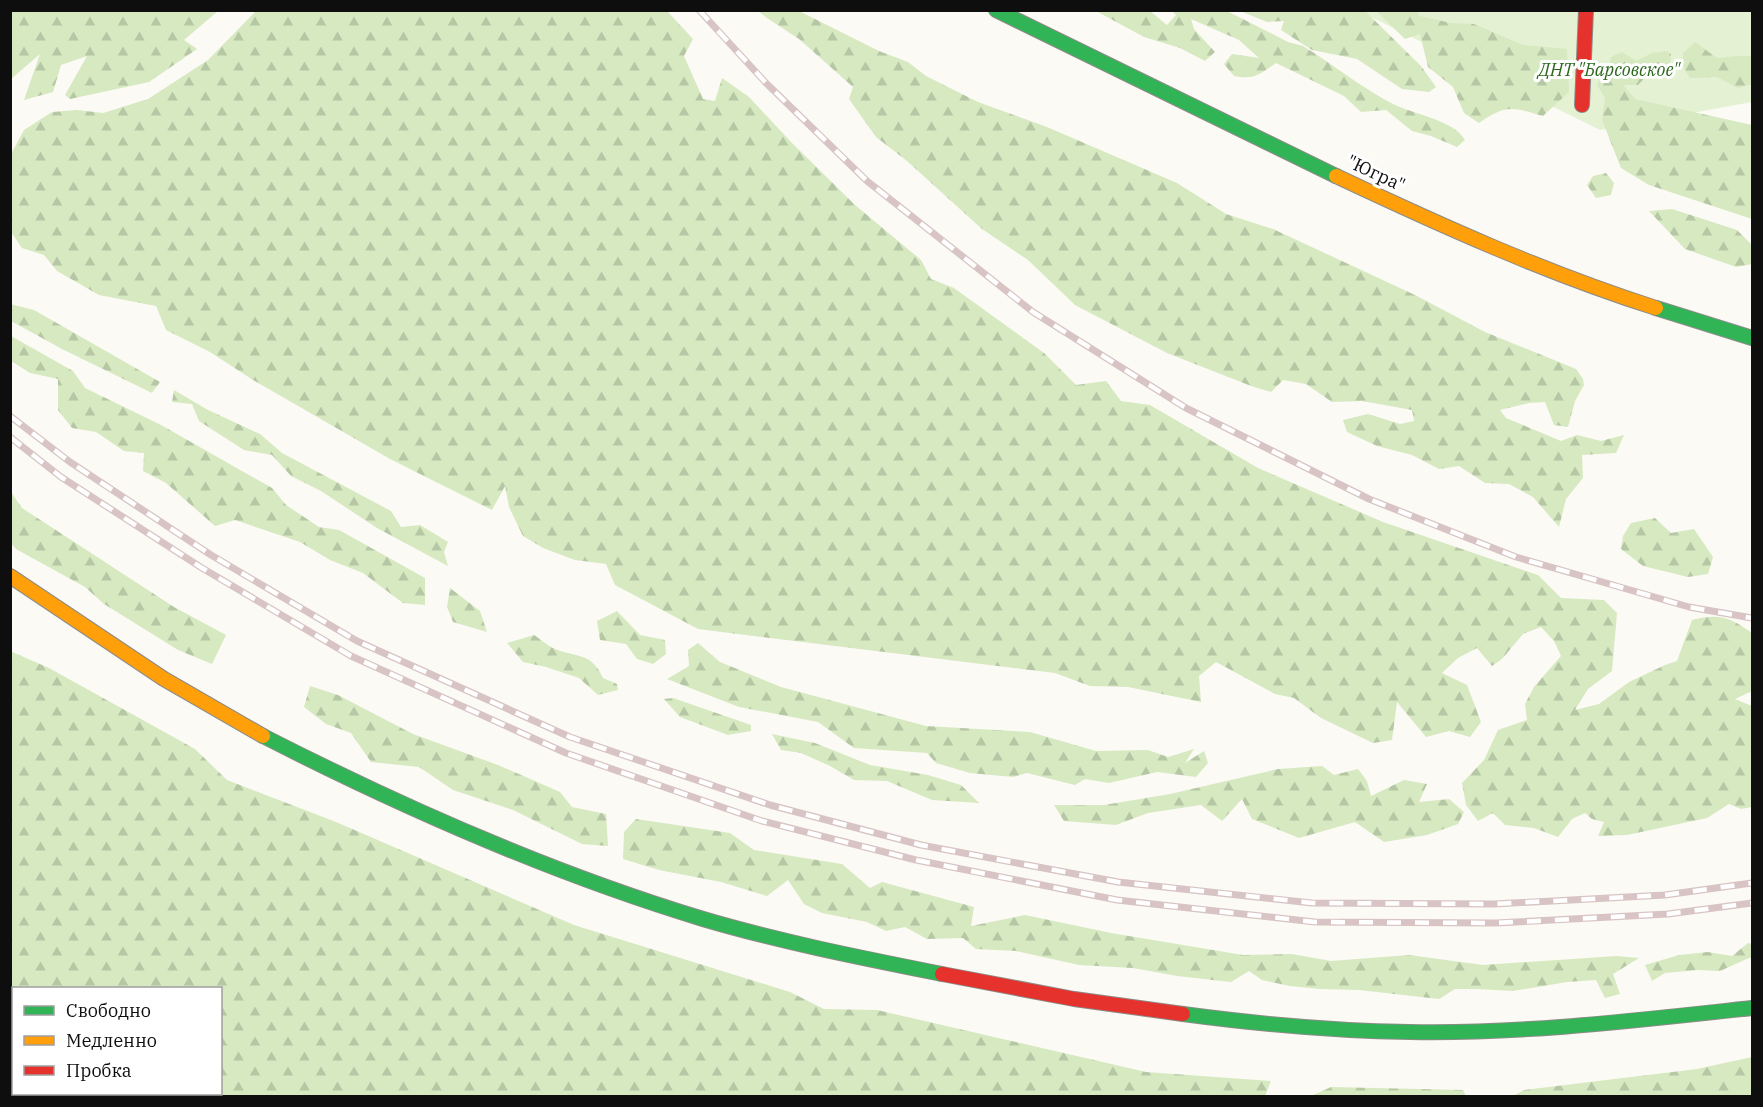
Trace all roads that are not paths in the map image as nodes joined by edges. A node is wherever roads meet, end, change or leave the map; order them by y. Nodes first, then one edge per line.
1 (996, 10) edge
2 (1587, 10) edge
3 (1582, 105) dead end
4 (1752, 338) edge
5 (10, 576) edge
6 (1752, 1008) edge

1 - 4 main road, "Югра"
2 - 3 main road
5 - 6 main road

